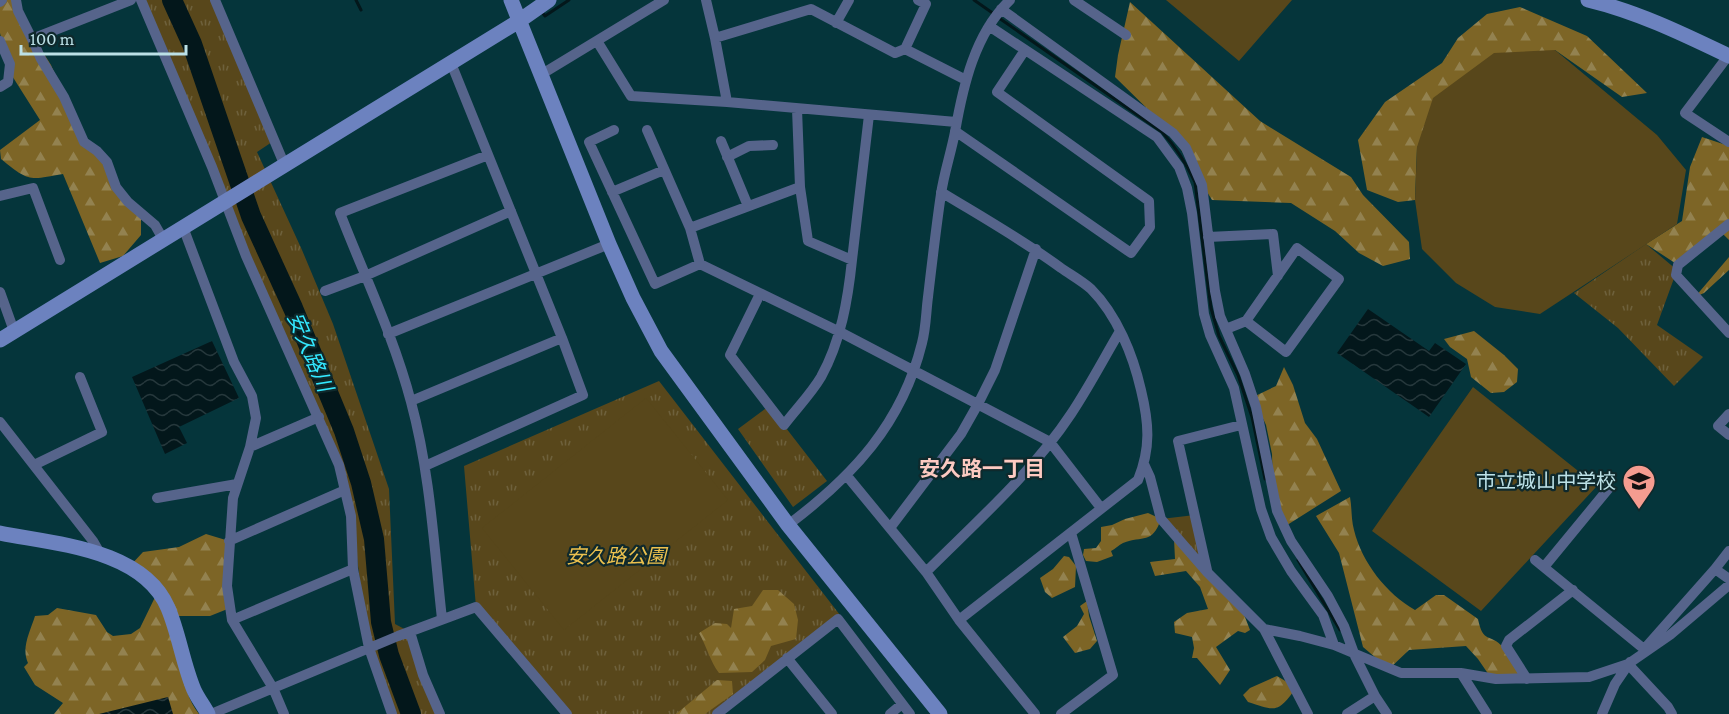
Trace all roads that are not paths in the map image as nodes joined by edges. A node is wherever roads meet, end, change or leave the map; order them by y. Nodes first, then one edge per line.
1 (16, 0) edge
2 (131, 0) edge
3 (141, 0) edge
4 (215, 0) edge
5 (511, 0) edge
6 (549, 0) edge
7 (664, 0) edge
8 (706, 0) edge
9 (849, 0) edge
10 (918, 0) edge
11 (1010, 0) edge
12 (1074, 0) edge
13 (1588, 0) edge
14 (103, 4) edge
15 (810, 5) edge
16 (1001, 9) junction
17 (519, 21) junction
18 (836, 23) junction
19 (990, 26) junction
20 (1126, 35) dead end
21 (715, 38) junction
22 (32, 39) junction
23 (0, 41) edge
24 (597, 41) junction
25 (905, 49) junction
26 (1025, 50) junction
27 (1729, 56) edge
28 (451, 63) junction
29 (542, 75) junction
30 (966, 80) junction
31 (0, 87) edge
32 (727, 102) junction
33 (797, 109) junction
34 (869, 115) junction
35 (955, 127) junction
36 (614, 130) dead end
37 (647, 130) dead end
38 (721, 141) dead end
39 (1729, 142) edge
40 (774, 145) dead end
41 (488, 155) junction
42 (727, 157) junction
43 (285, 166) junction
44 (664, 170) junction
45 (800, 187) junction
46 (612, 192) junction
47 (941, 192) junction
48 (0, 195) edge
49 (226, 201) junction
50 (748, 206) junction
51 (511, 211) junction
52 (1205, 212) junction
53 (1192, 213) junction
54 (1729, 224) edge
55 (183, 227) junction
56 (690, 228) junction
57 (1208, 237) junction
58 (162, 239) junction
59 (609, 244) junction
60 (1036, 249) junction
61 (60, 260) dead end
62 (852, 260) junction
63 (700, 264) junction
64 (535, 273) junction
65 (365, 276) junction
66 (1278, 276) junction
67 (325, 291) dead end
68 (0, 292) edge
69 (760, 294) junction
70 (1246, 321) junction
71 (1226, 329) junction
72 (14, 331) junction
73 (1120, 331) junction
74 (840, 332) junction
75 (1729, 333) edge
76 (388, 334) junction
77 (562, 338) junction
78 (0, 340) edge
79 (914, 370) junction
80 (80, 377) dead end
81 (411, 401) junction
82 (978, 404) junction
83 (1729, 414) edge
84 (319, 417) junction
85 (0, 422) edge
86 (1241, 425) junction
87 (1729, 435) edge
88 (1050, 442) junction
89 (250, 447) junction
90 (1144, 464) junction
91 (34, 465) junction
92 (425, 466) junction
93 (1268, 467) junction
94 (1252, 470) junction
95 (847, 476) junction
96 (237, 484) junction
97 (1609, 488) dead end
98 (345, 490) junction
99 (157, 498) dead end
100 (1101, 508) junction
101 (788, 525) junction
102 (890, 528) junction
103 (0, 533) edge
104 (1071, 533) junction
105 (229, 541) junction
106 (1729, 551) edge
107 (101, 555) junction
108 (353, 569) junction
109 (1715, 569) junction
110 (926, 572) junction
111 (1207, 572) junction
112 (1728, 587) edge
113 (1573, 590) junction
114 (442, 619) junction
115 (232, 620) junction
116 (959, 620) junction
117 (1264, 629) junction
118 (410, 632) junction
119 (1334, 645) junction
120 (369, 648) junction
121 (1644, 649) junction
122 (1355, 656) junction
123 (786, 658) junction
124 (1628, 664) junction
125 (1461, 673) junction
126 (1527, 679) junction
127 (273, 688) junction
128 (1376, 696) junction
129 (902, 704) junction
130 (210, 714) edge
131 (284, 714) edge
132 (392, 714) edge
133 (440, 714) edge
134 (567, 714) edge
135 (717, 714) edge
136 (832, 714) edge
137 (890, 714) edge
138 (910, 714) edge
139 (940, 714) edge
140 (1035, 714) edge
141 (1061, 714) edge
142 (1308, 714) edge
143 (1347, 714) edge
144 (1387, 714) edge
145 (1487, 714) edge
146 (1602, 714) edge
147 (1672, 714) edge

1 - 22 street
2 - 14 street
3 - 49 street
4 - 43 street
5 - 17 street
6 - 17 street
7 - 24 street
8 - 21 street
9 - 18 street
10 - 25 street
11 - 16 street
12 - 20 street
13 - 27 street
14 - 22 street
15 - 18 street
15 - 21 street
16 - 19 street
16 - 52 street
17 - 28 street
17 - 29 street
18 - 25 street
19 - 26 street
19 - 30 street
21 - 32 street
22 - 58 street
23 - 31 street
24 - 29 street
24 - 32 street
25 - 30 street
26 - 35 street
26 - 53 street
27 - 39 street
28 - 41 street
28 - 43 street
29 - 59 street
30 - 35 street
32 - 33 street
33 - 34 street
33 - 45 street
34 - 35 street
34 - 62 street
35 - 47 street
36 - 46 street
37 - 44 street
38 - 42 street
40 - 42 street
41 - 51 street
41 - 65 street
42 - 50 street
43 - 49 street
44 - 46 street
44 - 56 street
45 - 50 street
45 - 62 street
46 - 63 street
47 - 60 street
47 - 79 street
48 - 61 street
49 - 55 street
49 - 84 street
50 - 56 street
51 - 64 street
51 - 65 street
52 - 53 street
52 - 57 street
53 - 86 street
54 - 75 street
55 - 58 street
55 - 89 street
56 - 63 street
57 - 66 street
57 - 71 street
58 - 72 street
59 - 64 street
59 - 101 street
60 - 73 street
60 - 82 street
62 - 74 street
63 - 69 street
64 - 76 street
64 - 77 street
65 - 67 street
65 - 76 street
66 - 70 street
66 - 70 street
68 - 72 street
69 - 74 street
69 - 74 street
70 - 71 street
71 - 93 street
72 - 78 street
73 - 88 street
73 - 90 street
74 - 79 street
76 - 81 street
77 - 81 street
77 - 92 street
79 - 82 street
79 - 95 street
80 - 91 street
81 - 92 street
82 - 88 street
82 - 102 street
83 - 87 street
84 - 89 street
84 - 98 street
85 - 91 street
86 - 94 street
86 - 111 street
88 - 100 street
88 - 110 street
89 - 96 street
90 - 100 street
90 - 111 street
91 - 107 street
92 - 114 street
93 - 94 street
93 - 122 street
94 - 119 street
95 - 101 street
95 - 102 street
96 - 99 street
96 - 105 street
97 - 113 street
98 - 105 street
98 - 108 street
100 - 104 street
101 - 139 street
102 - 110 street
103 - 107 street
104 - 116 street
104 - 141 street
105 - 115 street
106 - 109 street
107 - 130 street
108 - 115 street
108 - 120 street
109 - 112 street
109 - 121 street
110 - 116 street
111 - 117 street
112 - 124 street
113 - 121 street
113 - 126 street
114 - 118 street
114 - 134 street
115 - 127 street
116 - 140 street
117 - 119 street
117 - 142 street
118 - 120 street
118 - 133 street
119 - 122 street
120 - 127 street
120 - 132 street
121 - 124 street
122 - 125 street
122 - 128 street
123 - 129 street
123 - 135 street
123 - 136 street
124 - 126 street
124 - 146 street
124 - 147 street
125 - 126 street
125 - 145 street
127 - 130 street
127 - 131 street
128 - 143 street
128 - 144 street
129 - 137 street
129 - 138 street

